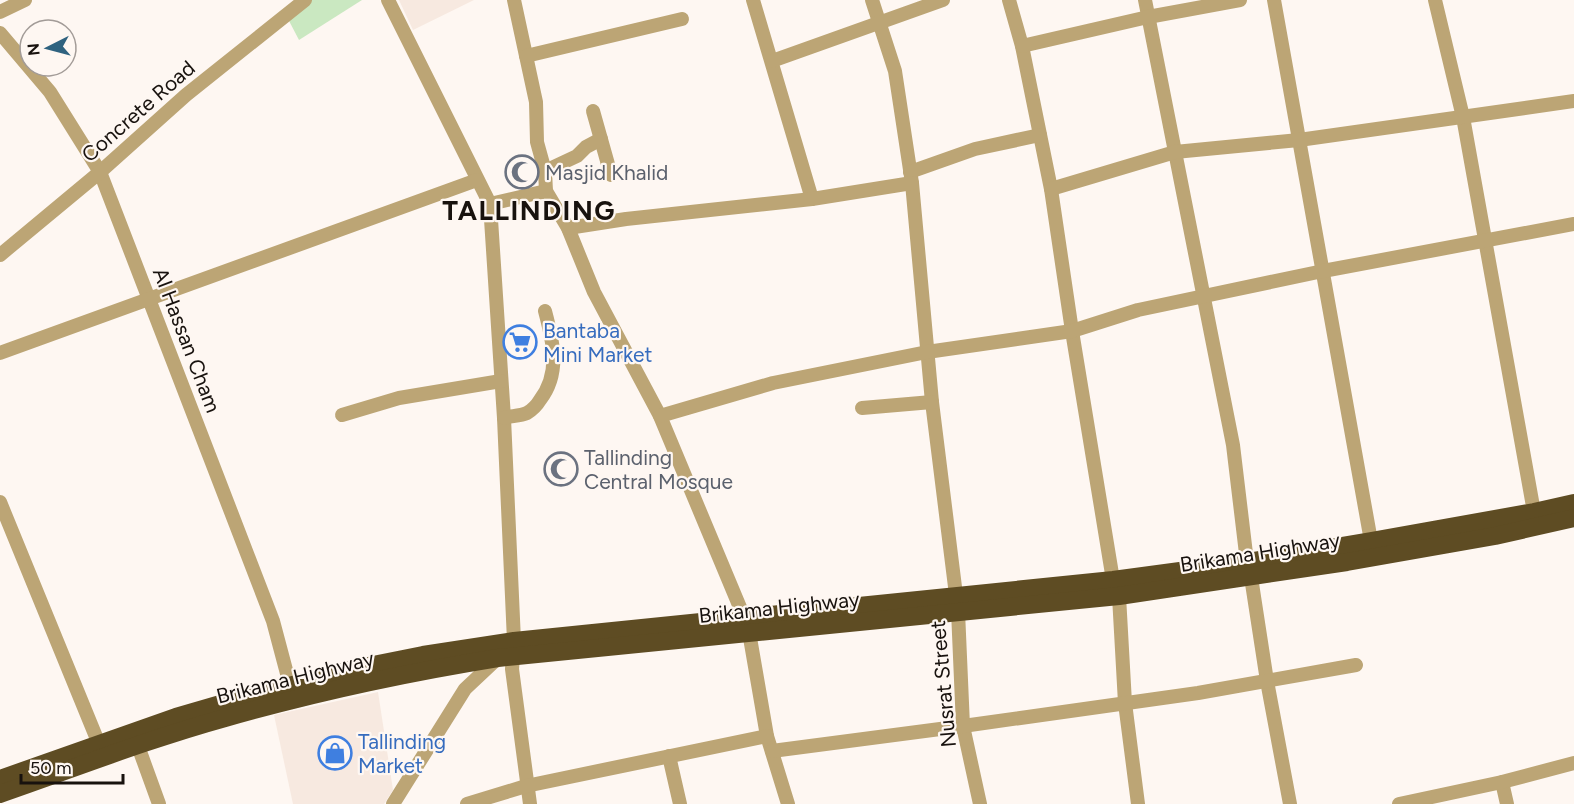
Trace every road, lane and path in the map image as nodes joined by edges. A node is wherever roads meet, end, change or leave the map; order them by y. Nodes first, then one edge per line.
1 (25, 0) edge
2 (305, 0) edge
3 (388, 0) edge
4 (514, 0) edge
5 (753, 0) edge
6 (872, 0) edge
7 (942, 0) edge
8 (1009, 0) edge
9 (1145, 0) edge
10 (1240, 0) edge
11 (1274, 0) edge
12 (1435, 0) edge
13 (0, 12) edge
14 (1148, 17) junction
15 (682, 19) dead end
16 (880, 22) junction
17 (0, 33) edge
18 (1022, 46) junction
19 (526, 56) junction
20 (772, 61) junction
21 (1574, 101) edge
22 (593, 111) dead end
23 (1463, 117) junction
24 (1040, 135) junction
25 (601, 139) junction
26 (1299, 140) junction
27 (1175, 152) junction
28 (545, 171) junction
29 (100, 172) junction
30 (611, 175) dead end
31 (911, 178) junction
32 (477, 180) junction
33 (1051, 189) junction
34 (546, 191) junction
35 (812, 199) junction
36 (490, 204) junction
37 (1574, 224) edge
38 (568, 228) junction
39 (1485, 241) junction
40 (0, 255) edge
41 (1323, 271) junction
42 (1203, 296) junction
43 (149, 300) junction
44 (545, 311) dead end
45 (1072, 331) junction
46 (927, 352) junction
47 (0, 353) edge
48 (501, 381) junction
49 (932, 402) junction
50 (862, 408) dead end
51 (342, 415) dead end
52 (660, 416) junction
53 (504, 418) junction
54 (0, 502) edge
55 (1574, 503) edge
56 (1534, 512) junction
57 (1574, 518) edge
58 (1371, 541) junction
59 (1249, 569) junction
60 (1116, 588) junction
61 (957, 604) junction
62 (747, 625) junction
63 (508, 652) junction
64 (1356, 665) dead end
65 (1267, 681) junction
66 (290, 685) junction
67 (1125, 703) junction
68 (963, 726) junction
69 (767, 736) junction
70 (99, 744) junction
71 (138, 746) junction
72 (772, 751) junction
73 (669, 756) junction
74 (1574, 763) edge
75 (0, 779) edge
76 (1502, 782) junction
77 (526, 786) junction
78 (0, 794) edge
79 (159, 804) edge
80 (393, 804) edge
81 (466, 804) edge
82 (530, 804) edge
83 (680, 804) edge
84 (788, 804) edge
85 (980, 804) edge
86 (1138, 804) edge
87 (1290, 804) edge
88 (1399, 804) edge
89 (1507, 804) edge

1 - 13 street
2 - 29 street, Concrete Road
3 - 32 street
4 - 19 street
5 - 20 street
6 - 16 street, Nusrat Street
7 - 16 street
8 - 18 street
9 - 14 street
10 - 14 street
11 - 26 street
12 - 23 street
14 - 18 street
14 - 27 street
15 - 19 street
16 - 20 street
16 - 31 street, Nusrat Street
17 - 29 street, Al Hassan Cham
18 - 24 street
19 - 28 street
20 - 35 street
21 - 23 street
22 - 25 street
23 - 26 street
23 - 39 street
24 - 31 street
24 - 33 street
25 - 28 street
25 - 30 street
26 - 27 street
26 - 41 street
27 - 33 street
27 - 42 street
28 - 34 street
29 - 40 street, Concrete Road
29 - 43 street, Al Hassan Cham
31 - 35 street
31 - 46 street, Nusrat Street
32 - 36 street
32 - 43 street
33 - 45 street
34 - 36 street
34 - 38 street
35 - 38 street
36 - 48 street
37 - 39 street
38 - 52 street
39 - 41 street
39 - 56 street
41 - 42 street
41 - 58 street
42 - 45 street
42 - 59 street
43 - 47 street
43 - 66 street, Al Hassan Cham
44 - 53 street
45 - 46 street
45 - 60 street
46 - 49 street, Nusrat Street
46 - 52 street
48 - 51 street
48 - 53 street
49 - 50 street
49 - 61 street, Nusrat Street
52 - 62 street
53 - 63 street
54 - 70 street
55 - 56 highway, Brikama Highway
56 - 58 highway, Brikama Highway
57 - 59 highway, Brikama Highway
58 - 59 highway, Brikama Highway
59 - 60 highway, Brikama Highway
59 - 65 street
60 - 61 highway, Brikama Highway
60 - 67 street
61 - 62 highway, Brikama Highway
61 - 68 street, Nusrat Street
62 - 63 highway, Brikama Highway
62 - 69 street
63 - 66 highway, Brikama Highway
63 - 71 highway, Brikama Highway
63 - 77 street
63 - 80 street
64 - 65 street
65 - 67 street
65 - 87 street
66 - 70 highway, Brikama Highway
67 - 68 street
67 - 86 street
68 - 72 street
68 - 85 street, Nusrat Street
69 - 72 street
69 - 73 street
70 - 75 highway, Brikama Highway
71 - 78 highway, Brikama Highway
71 - 79 street
72 - 84 street
73 - 77 street
73 - 83 street
74 - 76 street
76 - 88 street
76 - 89 street
77 - 81 street
77 - 82 street

